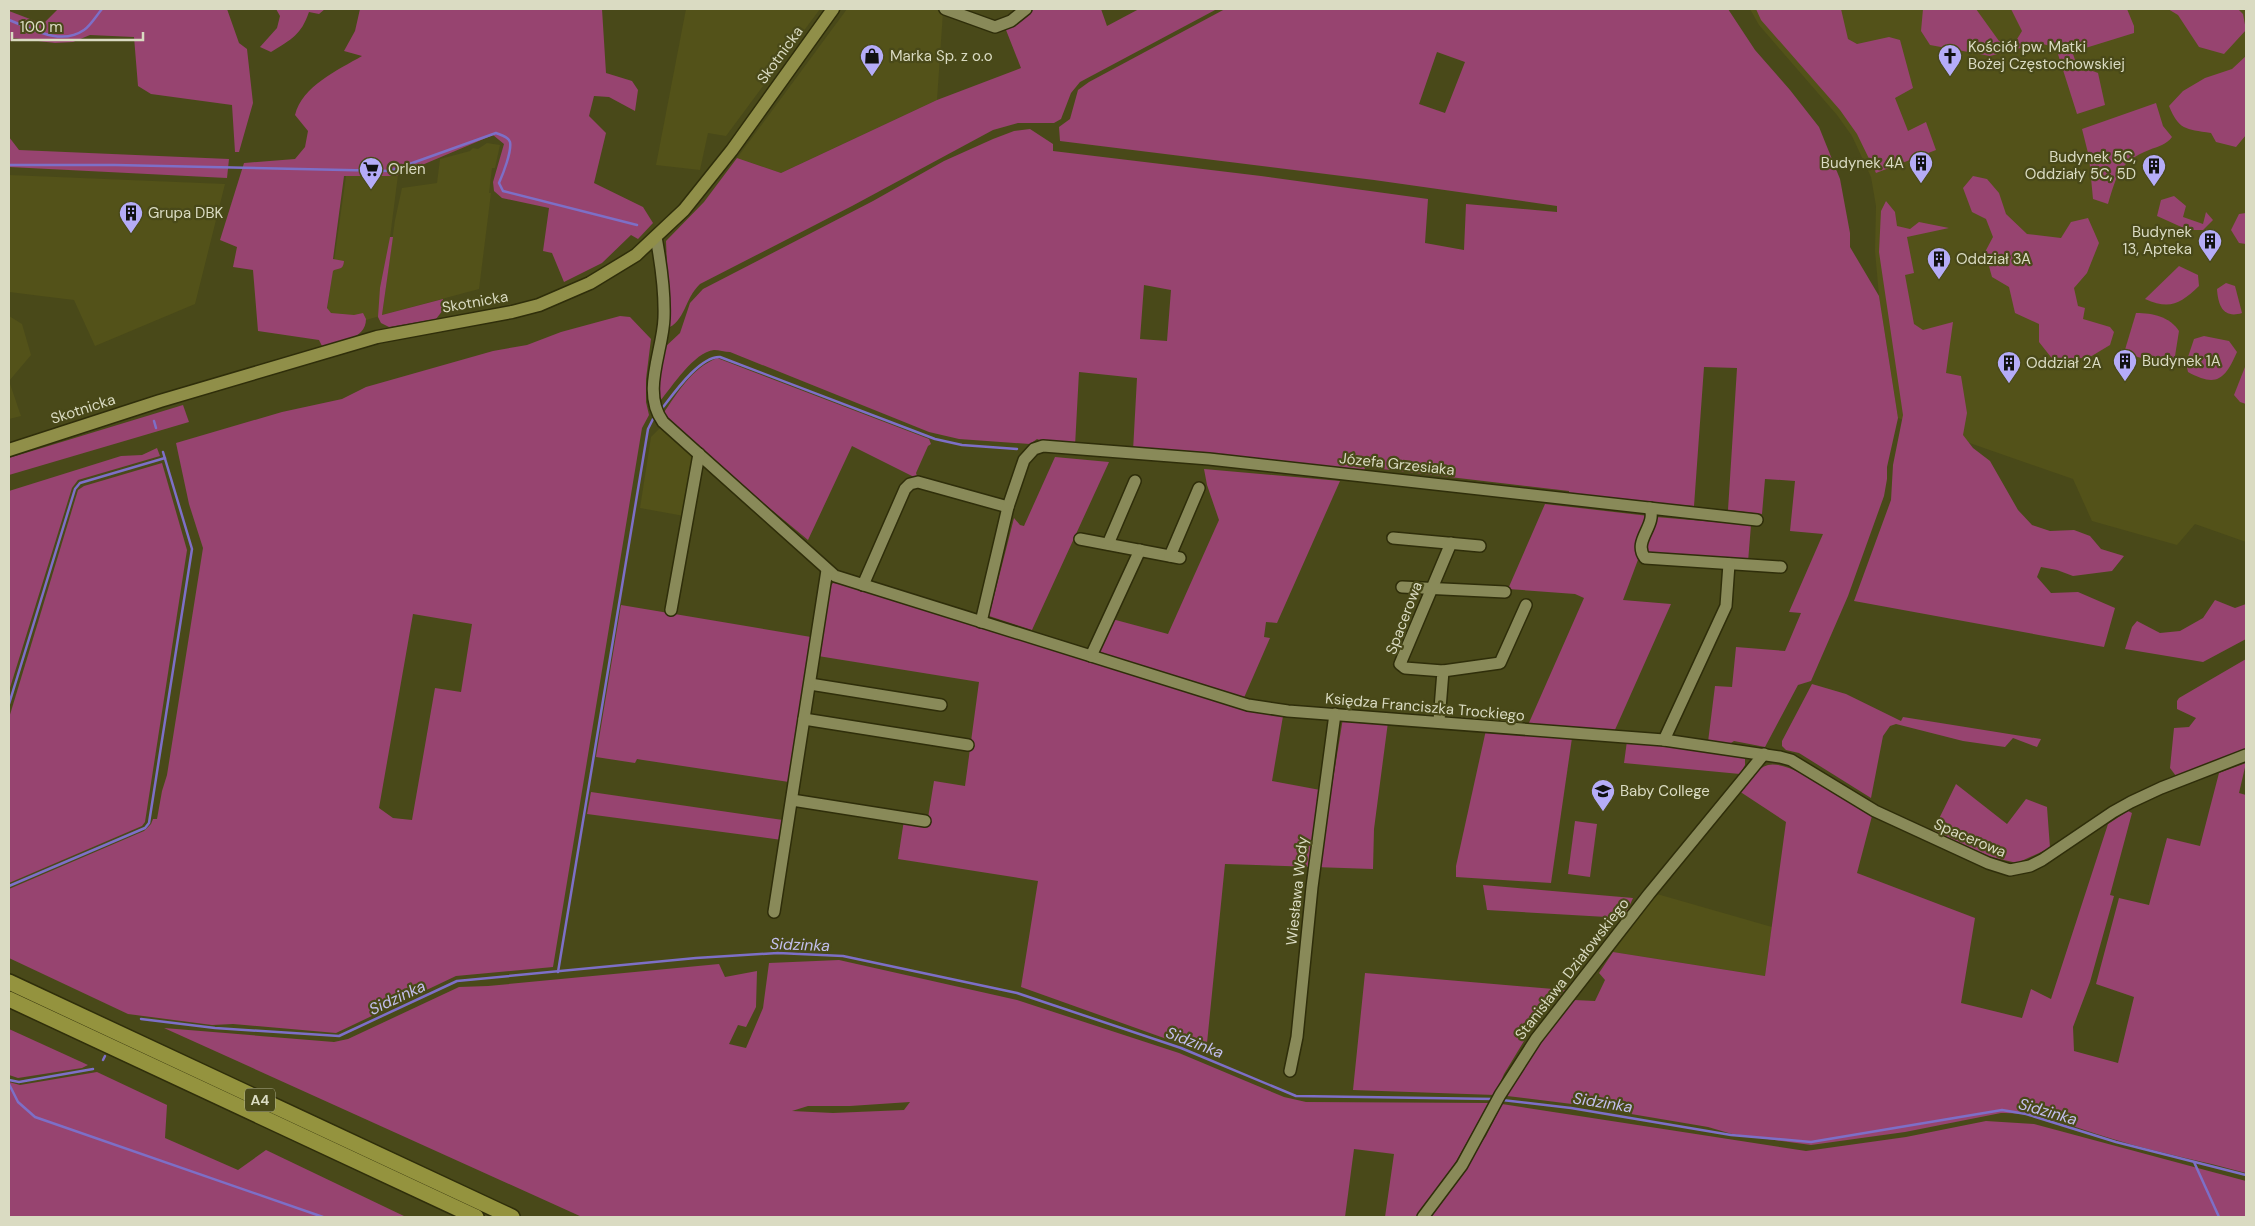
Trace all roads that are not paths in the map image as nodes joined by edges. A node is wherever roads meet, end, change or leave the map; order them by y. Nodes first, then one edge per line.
1 (833, 9) edge
2 (945, 9) edge
3 (1026, 9) edge
4 (656, 237) junction
5 (9, 450) edge
6 (699, 454) junction
7 (1135, 481) dead end
8 (1199, 488) dead end
9 (1008, 507) junction
10 (1650, 508) junction
11 (1757, 520) dead end
12 (1393, 538) dead end
13 (1080, 539) dead end
14 (1451, 543) junction
15 (1108, 544) junction
16 (1480, 546) dead end
17 (1140, 550) junction
18 (1728, 564) junction
19 (1781, 568) dead end
20 (827, 570) junction
21 (863, 585) junction
22 (1402, 587) dead end
23 (1432, 588) junction
24 (1505, 592) dead end
25 (1526, 605) dead end
26 (671, 610) dead end
27 (980, 622) junction
28 (1091, 656) junction
29 (1442, 671) junction
30 (810, 684) junction
31 (942, 705) dead end
32 (1335, 714) junction
33 (804, 719) junction
34 (1439, 721) junction
35 (1664, 740) junction
36 (968, 745) dead end
37 (1764, 754) junction
38 (2246, 755) edge
39 (792, 800) junction
40 (925, 821) dead end
41 (774, 912) dead end
42 (9, 982) edge
43 (9, 999) edge
44 (1290, 1070) dead end
45 (476, 1217) edge
46 (512, 1217) edge
47 (1424, 1217) edge

1 - 4 main road, Skotnicka
2 - 3 street
4 - 5 main road, Skotnicka
4 - 6 street, Księdza Franciszka Trockiego
6 - 20 street, Księdza Franciszka Trockiego
6 - 26 street
7 - 15 street
8 - 17 street
9 - 10 street, Józefa Grzesiaka
9 - 21 street
9 - 27 street
10 - 11 street, Józefa Grzesiaka
10 - 18 street
12 - 14 street
13 - 15 street
14 - 16 street
14 - 23 street, Spacerowa
15 - 17 street
17 - 28 street
18 - 19 street
18 - 35 street
20 - 21 street, Księdza Franciszka Trockiego
20 - 30 street
21 - 27 street, Księdza Franciszka Trockiego
22 - 23 street
23 - 24 street
23 - 29 street, Spacerowa
25 - 29 street, Spacerowa
27 - 28 street, Księdza Franciszka Trockiego
28 - 32 street, Księdza Franciszka Trockiego
29 - 34 street
30 - 31 street
30 - 33 street
32 - 34 street, Księdza Franciszka Trockiego
32 - 44 street, Wiesława Wody
33 - 36 street
33 - 39 street
34 - 35 street, Księdza Franciszka Trockiego
35 - 37 street, Księdza Franciszka Trockiego
37 - 38 street, Spacerowa
37 - 47 street, Stanisława Działowskiego
39 - 40 street
39 - 41 street
42 - 46 highway, A4
43 - 45 highway, A4

